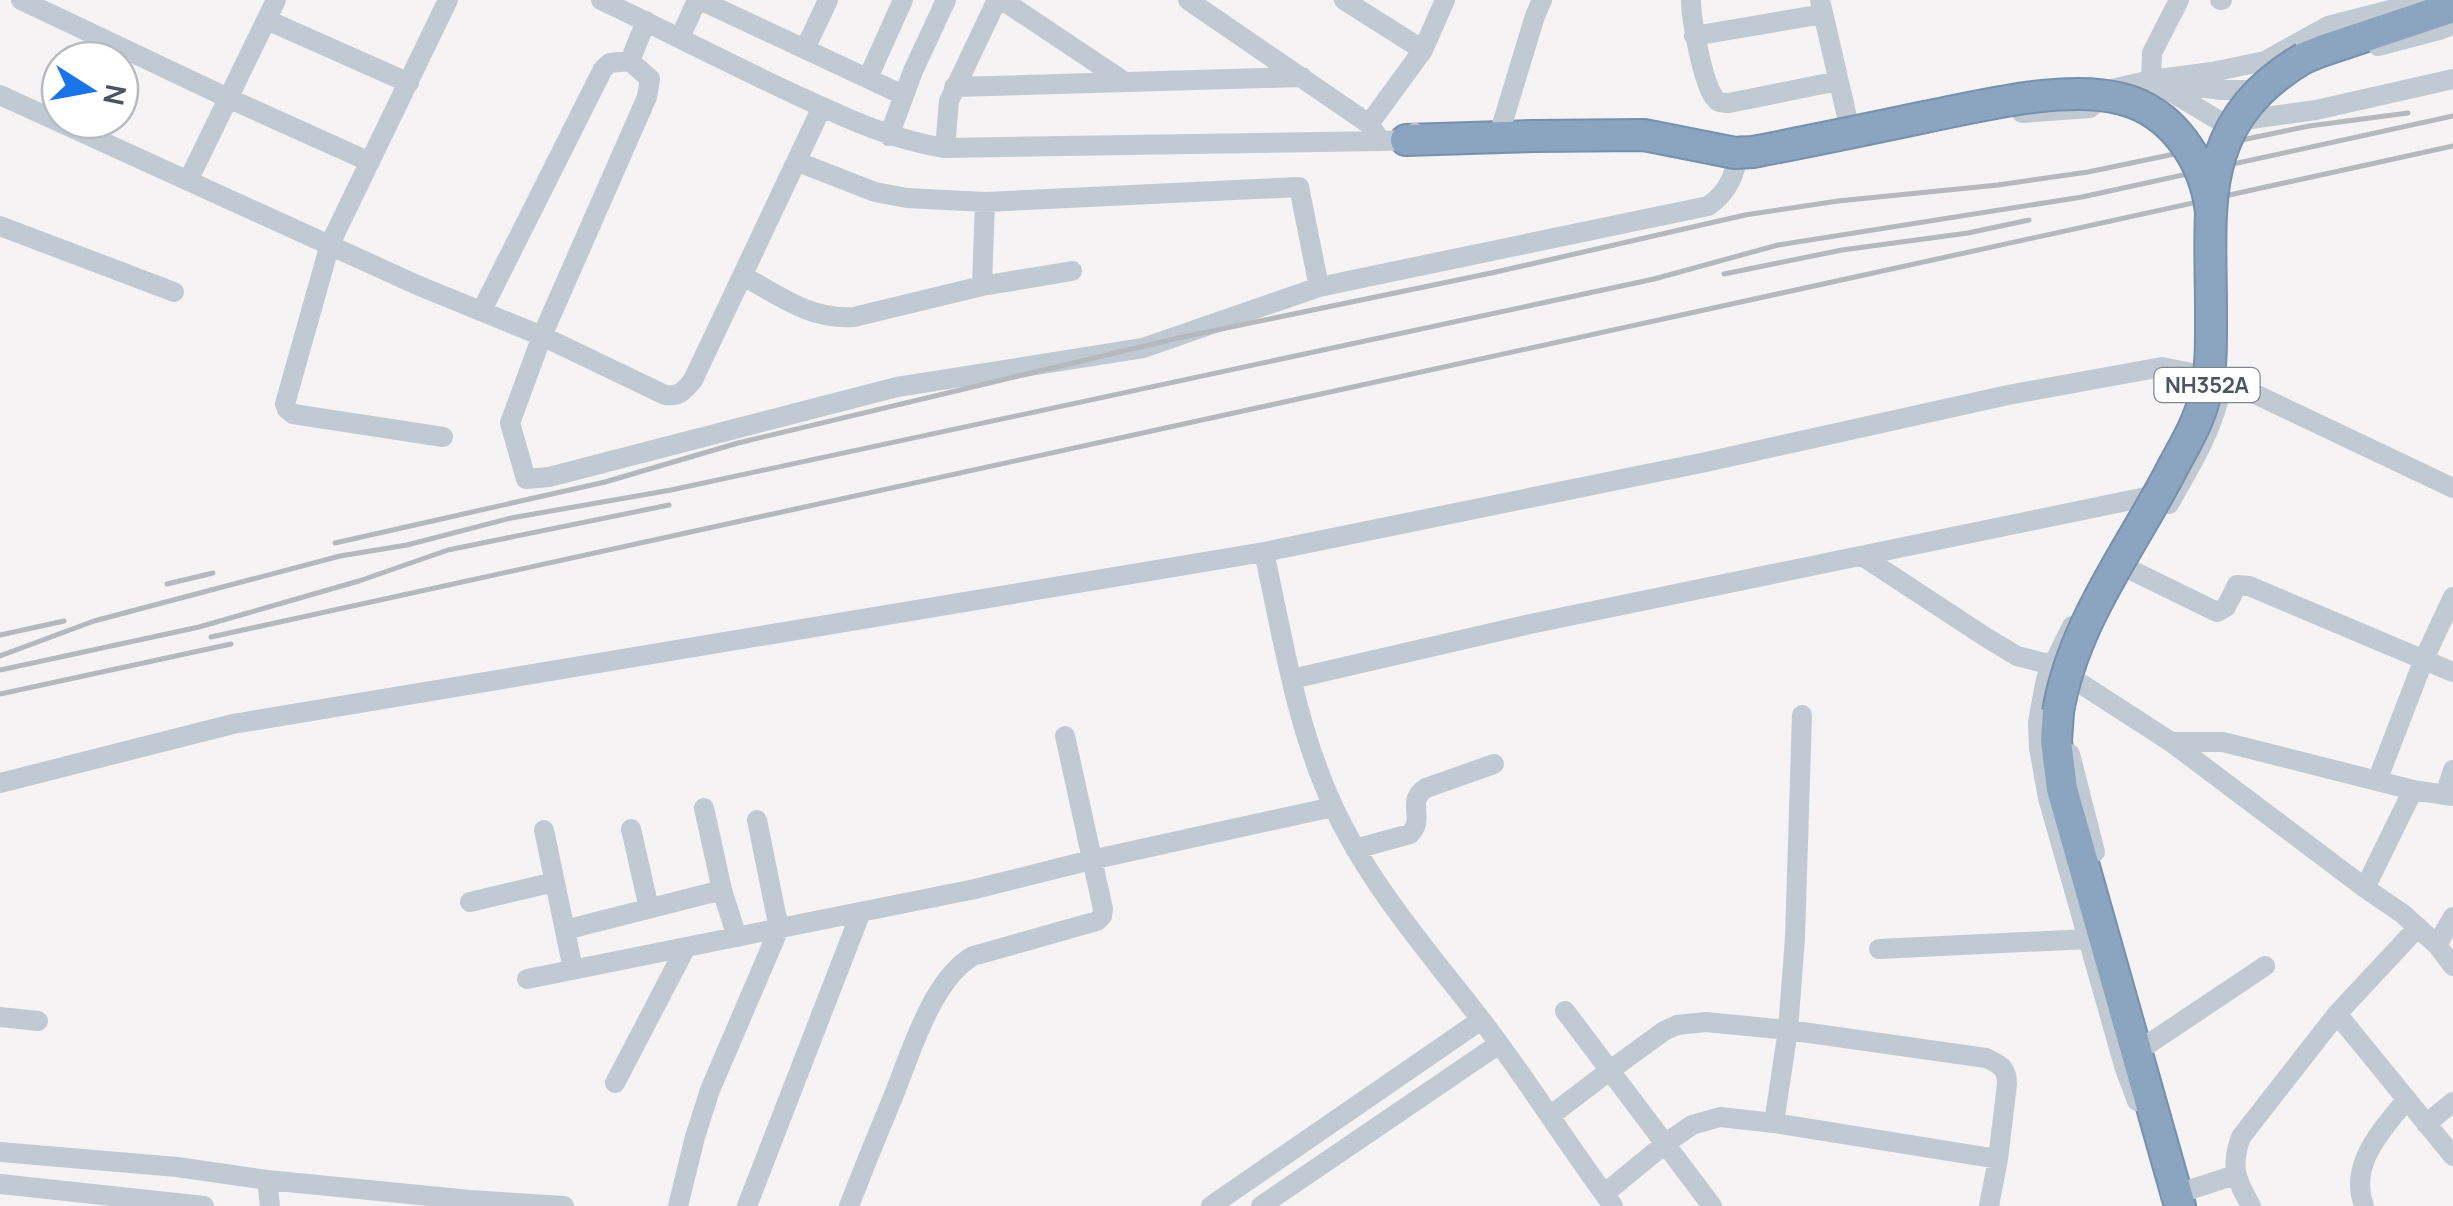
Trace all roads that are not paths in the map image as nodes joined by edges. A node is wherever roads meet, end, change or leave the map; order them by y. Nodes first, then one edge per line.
1 (21, 0) edge
2 (276, 0) edge
3 (448, 0) edge
4 (601, 0) edge
5 (698, 0) edge
6 (828, 0) edge
7 (903, 0) edge
8 (946, 0) edge
9 (1000, 0) edge
10 (1188, 0) edge
11 (1344, 0) edge
12 (1445, 0) edge
13 (1542, 0) edge
14 (1691, 0) edge
15 (2179, 0) edge
16 (2429, 0) edge
17 (1822, 7) edge
18 (2453, 8) edge
19 (740, 9) edge
20 (266, 20) junction
21 (646, 21) junction
22 (2453, 25) edge
23 (1694, 36) junction
24 (680, 38) junction
25 (805, 49) junction
26 (1423, 50) junction
27 (630, 61) junction
28 (1302, 77) junction
29 (868, 78) junction
30 (2453, 79) edge
31 (2151, 80) junction
32 (1126, 82) junction
33 (1838, 82) junction
34 (408, 83) junction
35 (954, 87) junction
36 (2112, 90) junction
37 (0, 95) edge
38 (903, 95) junction
39 (228, 98) junction
40 (822, 107) junction
41 (1848, 120) junction
42 (1501, 128) junction
43 (1385, 135) junction
44 (889, 136) junction
45 (1741, 144) junction
46 (945, 148) junction
47 (370, 162) junction
48 (798, 162) junction
49 (1736, 166) junction
50 (188, 181) junction
51 (985, 202) junction
52 (2211, 212) junction
53 (0, 226) edge
54 (330, 244) junction
55 (1072, 271) dead end
56 (743, 276) junction
57 (982, 286) junction
58 (1320, 286) junction
59 (174, 292) dead end
60 (482, 310) junction
61 (542, 336) junction
62 (2192, 373) junction
63 (2223, 384) junction
64 (443, 437) dead end
65 (2453, 488) edge
66 (2146, 497) junction
67 (1264, 552) junction
68 (1862, 556) junction
69 (2132, 570) junction
70 (2453, 596) edge
71 (2424, 659) junction
72 (2052, 665) junction
73 (2453, 672) edge
74 (1292, 678) junction
75 (2077, 680) junction
76 (1802, 715) dead end
77 (1066, 736) dead end
78 (2172, 742) junction
79 (1494, 764) dead end
80 (2453, 770) edge
81 (2377, 780) junction
82 (0, 783) edge
83 (2413, 790) junction
84 (2449, 796) edge
85 (1334, 807) junction
86 (704, 808) dead end
87 (757, 820) dead end
88 (631, 829) dead end
89 (544, 830) dead end
90 (1355, 849) junction
91 (1091, 860) junction
92 (554, 882) junction
93 (2366, 888) junction
94 (722, 890) junction
95 (470, 902) dead end
96 (649, 908) junction
97 (861, 912) junction
98 (2453, 917) edge
99 (2418, 926) junction
100 (780, 929) junction
101 (565, 930) junction
102 (738, 936) junction
103 (2088, 939) junction
104 (2437, 945) junction
105 (686, 947) junction
106 (1879, 949) dead end
107 (2265, 966) dead end
108 (2453, 966) edge
109 (573, 969) junction
110 (527, 978) dead end
111 (1564, 1011) dead end
112 (2337, 1014) junction
113 (0, 1017) edge
114 (1481, 1020) junction
115 (38, 1021) dead end
116 (1788, 1030) junction
117 (1499, 1044) junction
118 (2144, 1047) junction
119 (1609, 1070) junction
120 (615, 1082) dead end
121 (2407, 1099) junction
122 (2453, 1102) edge
123 (2154, 1113) junction
124 (1550, 1116) junction
125 (1774, 1123) junction
126 (2426, 1124) junction
127 (1666, 1143) junction
128 (0, 1152) edge
129 (2453, 1156) edge
130 (1998, 1159) junction
131 (2235, 1175) junction
132 (266, 1180) junction
133 (0, 1184) edge
134 (1608, 1200) edge
135 (2179, 1200) edge
136 (204, 1206) edge
137 (270, 1206) edge
138 (564, 1206) edge
139 (678, 1206) edge
140 (748, 1206) edge
141 (849, 1206) edge
142 (1210, 1206) edge
143 (1261, 1206) edge
144 (1712, 1206) edge
145 (1990, 1206) edge
146 (2251, 1206) edge
147 (2364, 1206) edge

1 - 39 street
2 - 20 street
3 - 34 street
4 - 21 street
5 - 19 street
5 - 24 street
6 - 25 street
7 - 29 street
8 - 38 street
9 - 32 street
9 - 35 street
10 - 28 street
11 - 26 street
12 - 26 street
13 - 42 street
14 - 23 street
15 - 31 street
16 - 31 street
17 - 23 street
17 - 33 street
18 - 52 highway, NH352A, bridge
19 - 25 street
20 - 34 street
20 - 39 street
21 - 24 street
21 - 27 street
22 - 31 street
23 - 33 street
24 - 40 street
25 - 29 street
26 - 43 street
27 - 60 street
27 - 61 street
28 - 32 street
28 - 43 street
29 - 38 street
30 - 31 street
31 - 36 street
32 - 35 street
33 - 41 street
34 - 47 street
35 - 46 street
36 - 41 street
36 - 49 street
37 - 50 street
38 - 44 street
39 - 47 street
39 - 50 street
40 - 44 street
40 - 48 street
41 - 45 street
42 - 43 street
42 - 45 street
43 - 46 street
43 - 49 street
43 - 52 highway, bridge
44 - 46 street
45 - 49 street
47 - 54 street
48 - 51 street
48 - 56 street
49 - 58 street
50 - 54 street
51 - 57 street
51 - 58 street
52 - 123 highway, NH352A, bridge
53 - 59 street
54 - 60 street
54 - 64 street
55 - 57 street
56 - 57 street
56 - 61 street
58 - 61 street
60 - 61 street
62 - 63 street
62 - 66 street
62 - 67 street
63 - 65 street
63 - 69 street
66 - 68 street
66 - 72 street
67 - 74 street
67 - 82 street
68 - 72 street
68 - 74 street
69 - 71 street
69 - 75 street
70 - 71 street
71 - 73 street
71 - 81 street
72 - 75 street
72 - 103 street
74 - 85 street
75 - 78 street
75 - 118 street
76 - 116 street
77 - 91 street
78 - 81 street
78 - 93 street
79 - 90 street
80 - 84 street
81 - 83 street
83 - 84 street
83 - 93 street
85 - 90 street
85 - 91 street
86 - 94 street
87 - 100 street
88 - 96 street
89 - 92 street
90 - 114 street
91 - 97 street
91 - 141 street
92 - 95 street
92 - 101 street
93 - 99 street
94 - 96 street
94 - 102 street
96 - 101 street
97 - 100 street
97 - 140 street
98 - 104 street
99 - 104 street
99 - 112 street
100 - 102 street
100 - 139 street
101 - 109 street
102 - 105 street
103 - 106 street
103 - 123 street
104 - 108 street
105 - 109 street
105 - 120 street
107 - 118 street
109 - 110 street
111 - 119 street
112 - 121 street
112 - 131 street
113 - 115 street
114 - 117 street
114 - 142 street
116 - 119 street
116 - 125 street
116 - 130 street
117 - 124 street
117 - 143 street
118 - 123 street
119 - 124 street
119 - 127 street
121 - 126 street
121 - 147 street
122 - 126 street
123 - 135 highway, NH352A
124 - 134 street
125 - 127 street
125 - 130 street
126 - 129 street
127 - 134 street
127 - 144 street
128 - 132 street
130 - 145 street
131 - 135 street
131 - 146 street
132 - 137 street
132 - 138 street
133 - 136 street

